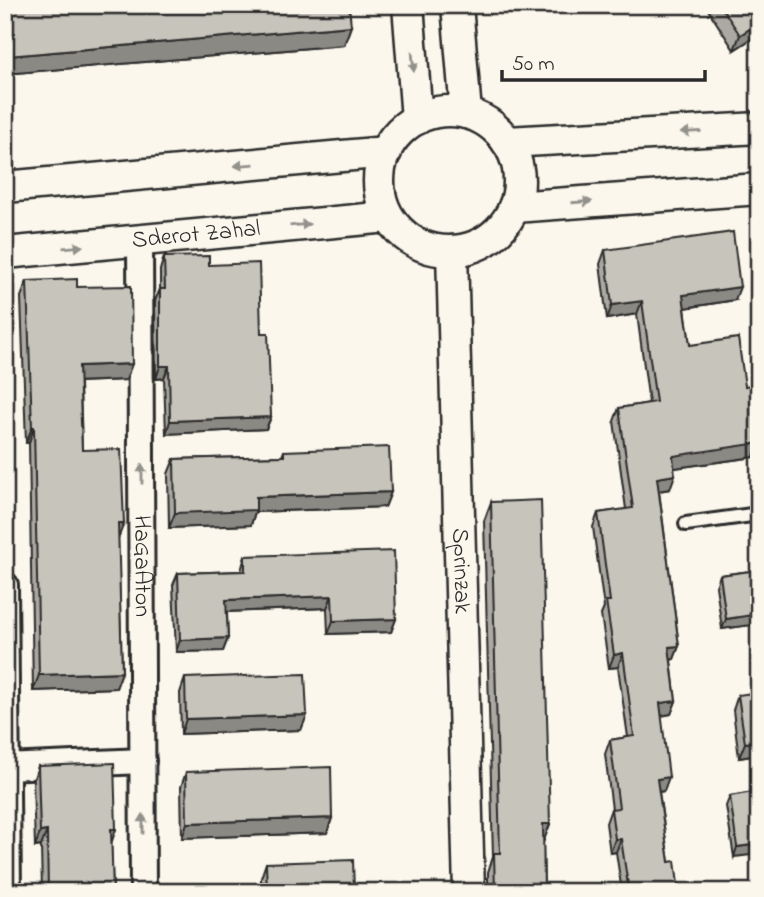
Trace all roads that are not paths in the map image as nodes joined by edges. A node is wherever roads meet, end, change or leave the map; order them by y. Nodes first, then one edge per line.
1 (408, 5) edge
2 (457, 5) edge
3 (466, 113) junction
4 (417, 119) junction
5 (759, 128) edge
6 (507, 142) junction
7 (386, 152) junction
8 (5, 187) edge
9 (759, 189) edge
10 (514, 207) junction
11 (388, 217) junction
12 (140, 240) junction
13 (452, 251) junction
14 (5, 253) edge
15 (759, 514) edge
16 (686, 524) dead end
17 (5, 586) edge
18 (143, 761) junction
19 (7, 767) edge
20 (8, 892) edge
21 (143, 892) edge
22 (469, 892) edge

1 -> 4 street
2 - 3 street
3 - 4 street
3 - 6 street
4 - 7 street
5 -> 6 street
6 - 10 street
7 -> 8 street
7 - 11 street
10 -> 9 street
10 - 13 street
12 -> 11 street, Sderot Zahal
11 - 13 street
14 -> 12 street, Sderot Zahal
18 -> 12 street, HaGaAton
13 - 22 street, Sprinzak
15 - 16 lane
17 - 19 street
18 - 19 street
21 -> 18 street, HaGaAton
19 - 20 street

